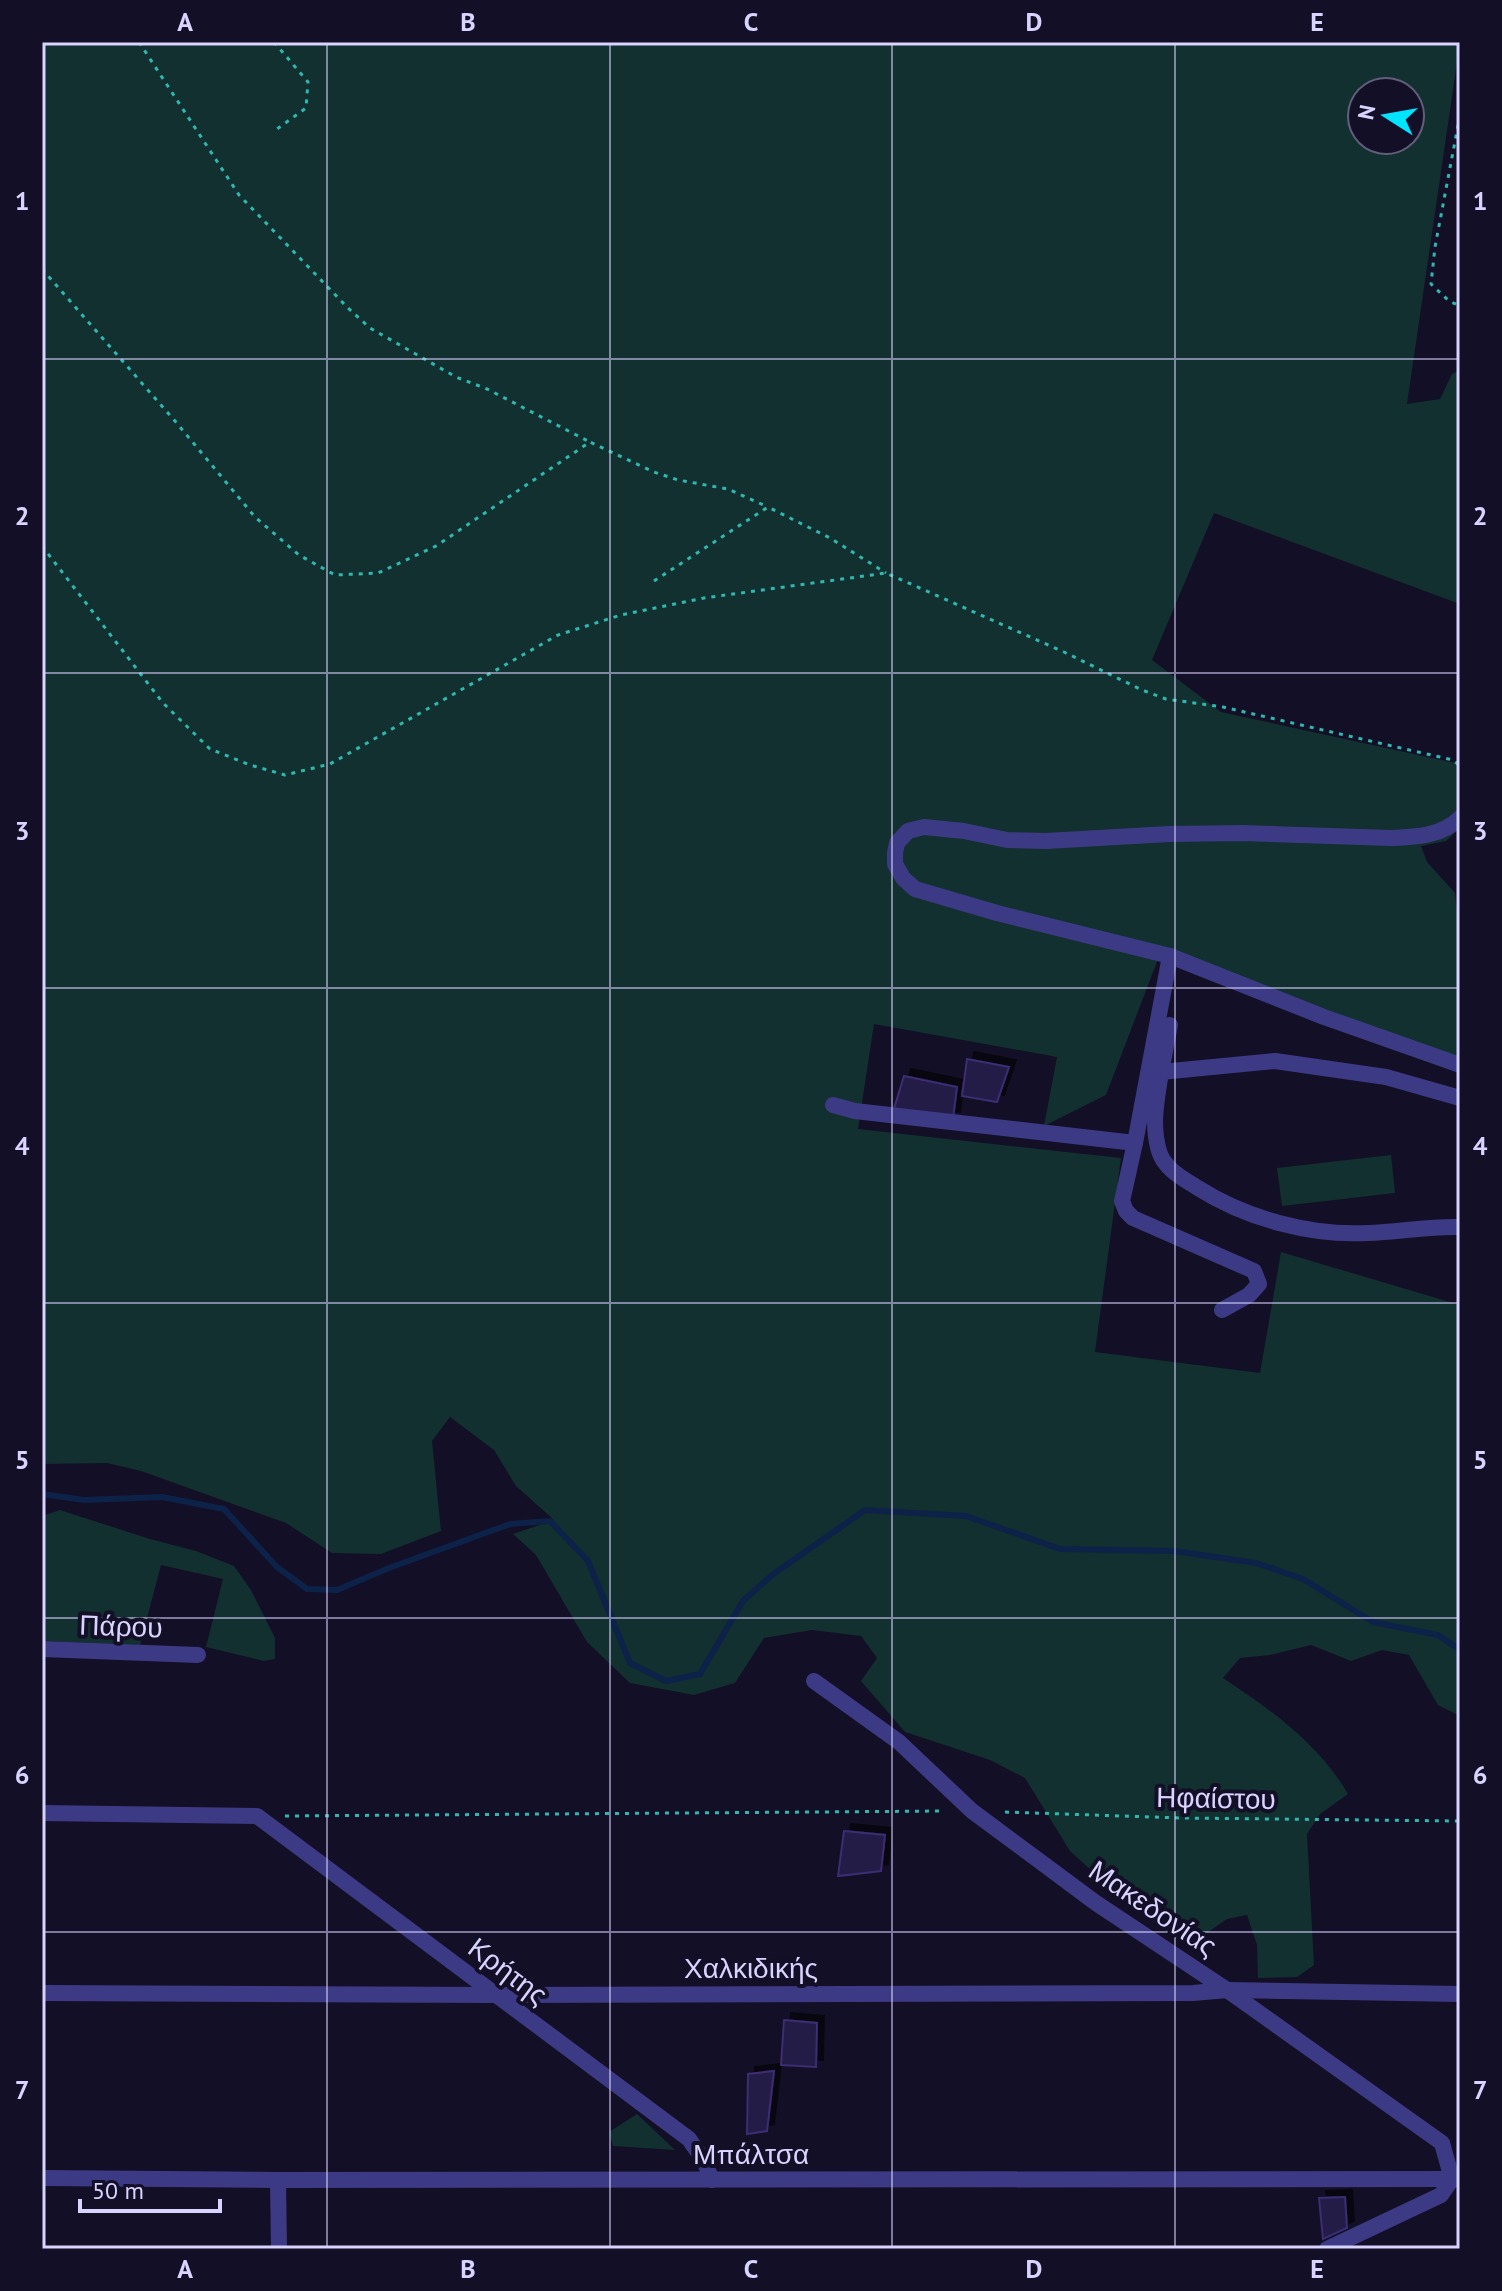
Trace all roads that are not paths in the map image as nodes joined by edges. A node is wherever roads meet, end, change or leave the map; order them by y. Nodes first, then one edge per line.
1 (1460, 818) edge
2 (1170, 956) junction
3 (1170, 1025) dead end
4 (1460, 1065) edge
5 (1161, 1072) junction
6 (1460, 1098) edge
7 (833, 1105) dead end
8 (1135, 1143) junction
9 (1460, 1227) edge
10 (1222, 1310) dead end
11 (42, 1649) edge
12 (198, 1655) dead end
13 (814, 1681) dead end
14 (42, 1813) edge
15 (1227, 1990) junction
16 (42, 1993) edge
17 (1460, 1994) edge
18 (496, 1995) junction
19 (42, 2178) edge
20 (1456, 2179) edge
21 (278, 2180) junction
22 (712, 2180) junction
23 (279, 2249) edge
24 (1327, 2249) edge

1 - 2 street
2 - 4 street
2 - 8 street
3 - 5 street
5 - 6 street
5 - 9 street
7 - 8 street
8 - 10 street
11 - 12 street, Πάρου
13 - 15 street, Μακεδονίας
14 - 18 street, Κρήτης
15 - 17 street, Χαλκιδικής
15 - 18 street, Χαλκιδικής
15 - 20 street, Μακεδονίας
16 - 18 street, Χαλκιδικής
18 - 22 street, Κρήτης
19 - 21 street, Μπάλτσα
20 - 22 street, Μπάλτσα
20 - 24 street
21 - 22 street, Μπάλτσα
21 - 23 street

